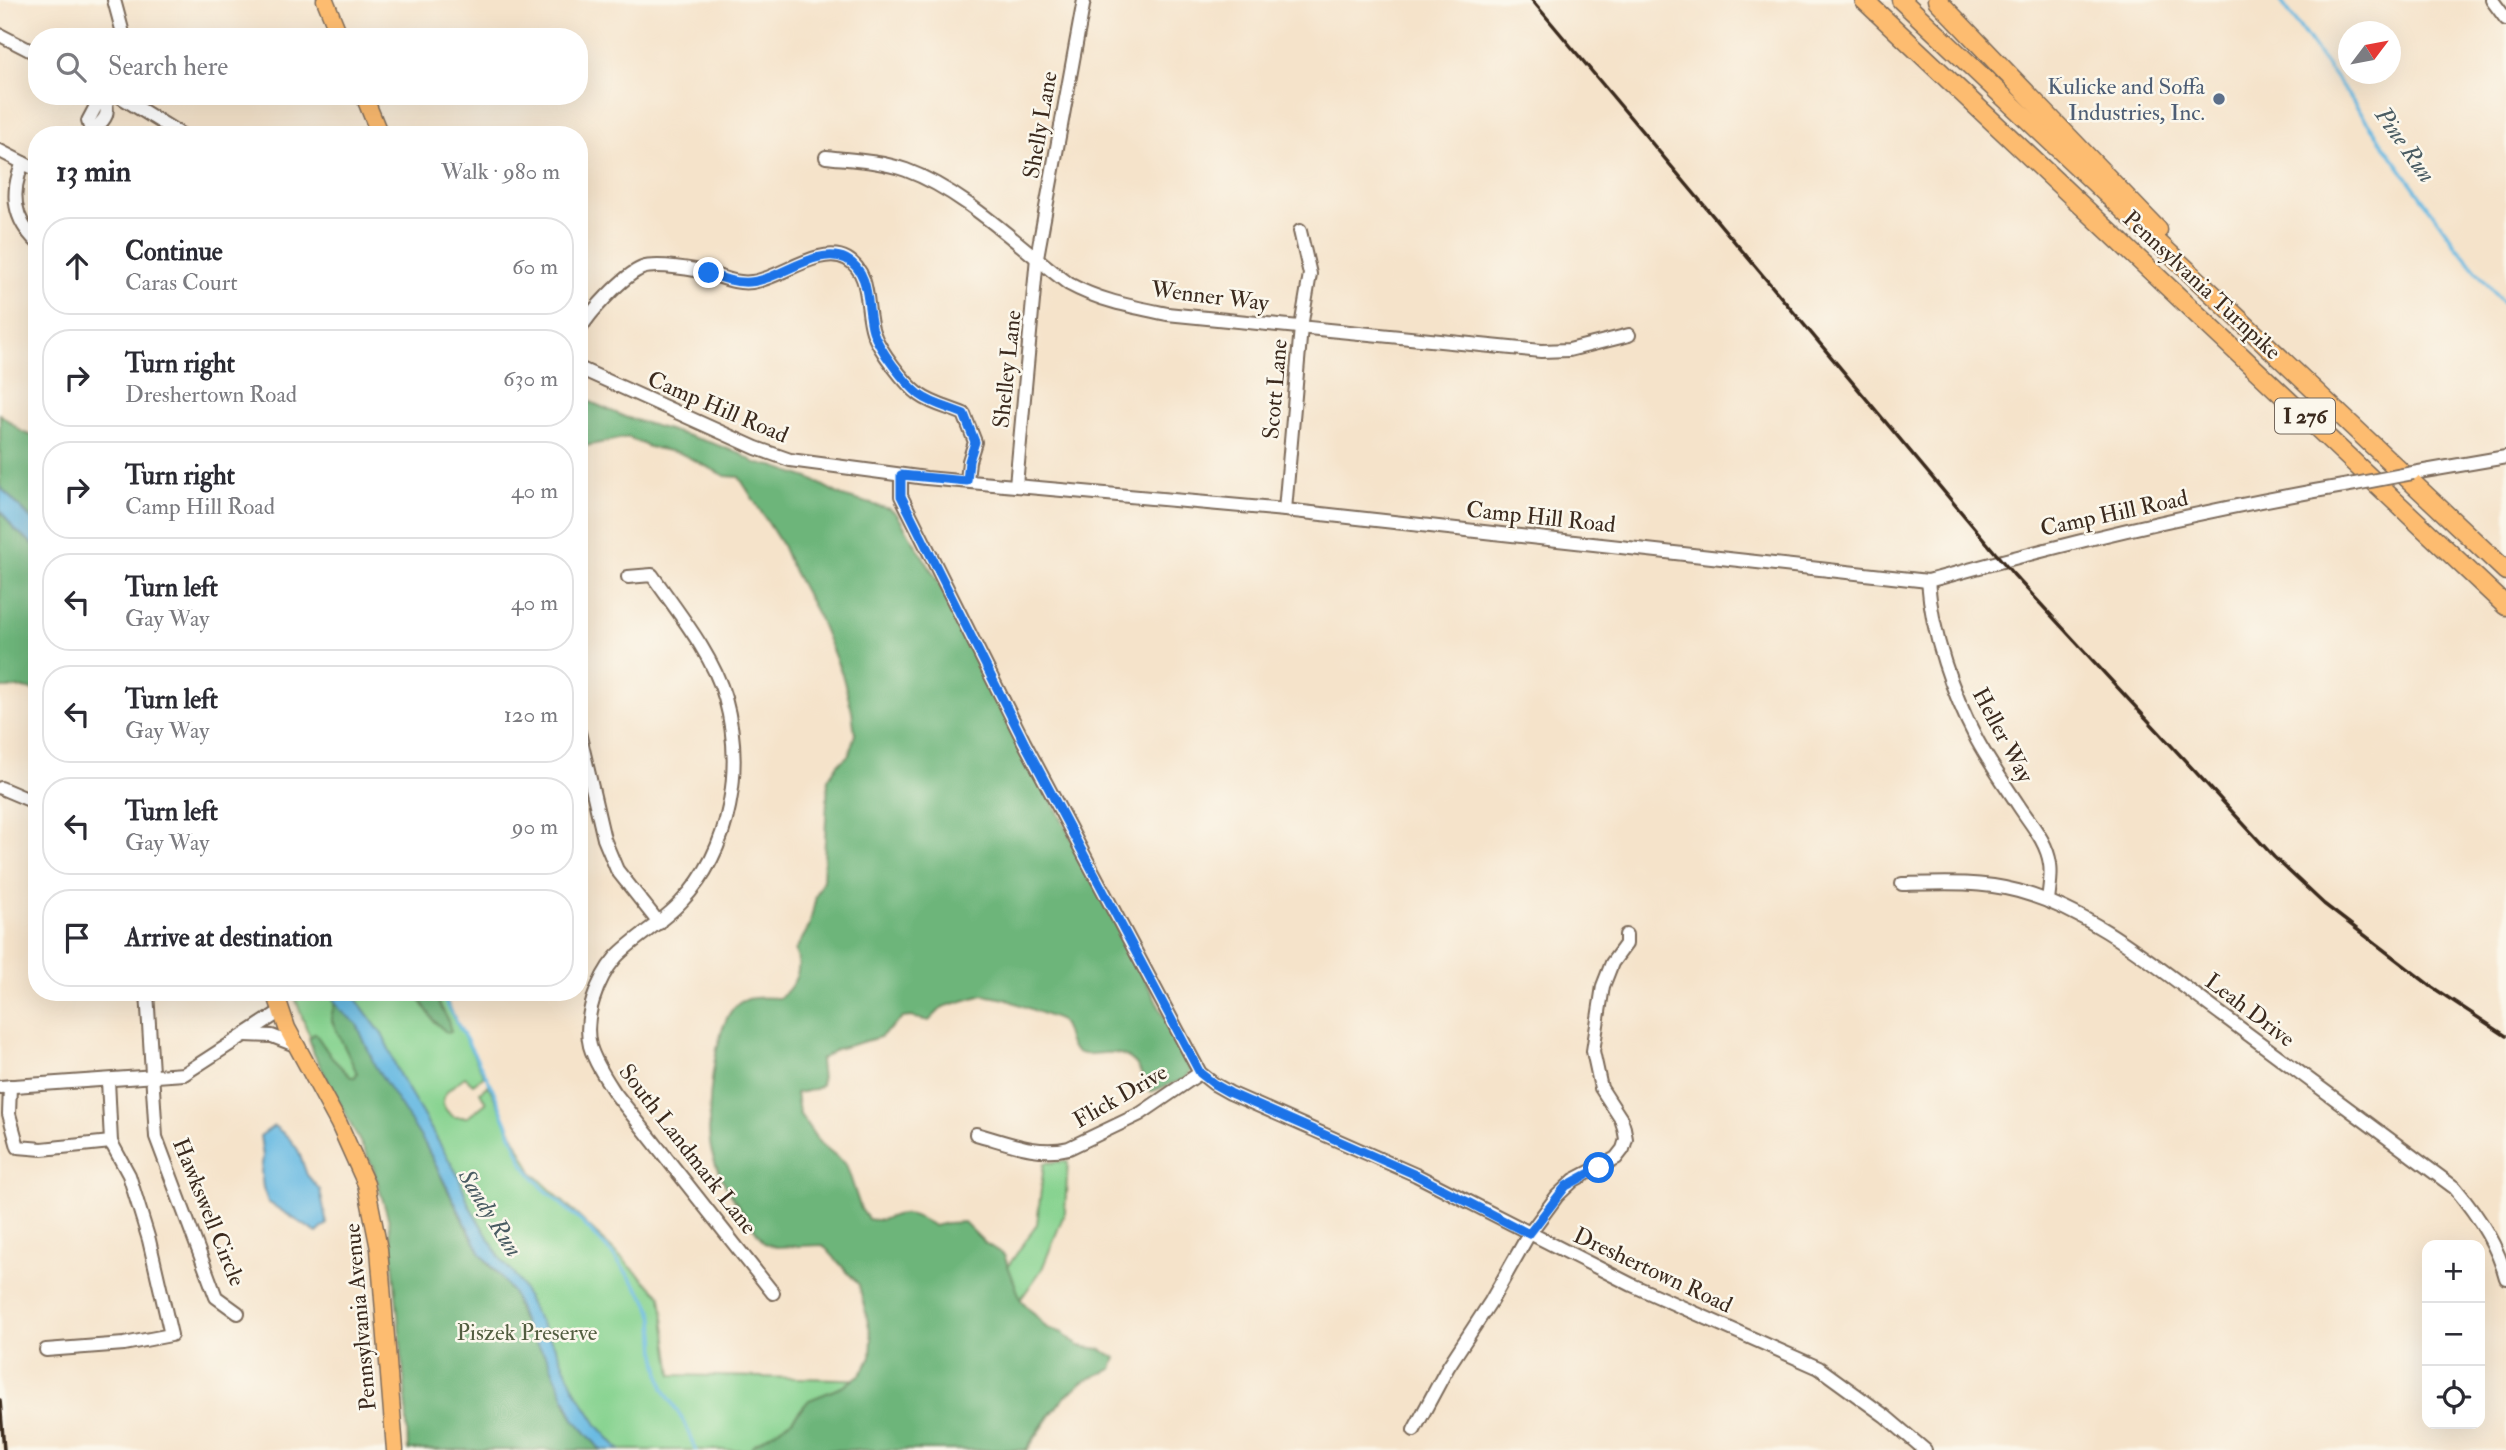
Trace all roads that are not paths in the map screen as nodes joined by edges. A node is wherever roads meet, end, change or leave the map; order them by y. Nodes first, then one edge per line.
1 (114, 0) edge
2 (325, 0) edge
3 (1084, 0) edge
4 (1864, 0) edge
5 (1901, 0) edge
6 (1937, 0) edge
7 (2493, 0) edge
8 (2506, 19) edge
9 (122, 28) edge
10 (336, 28) edge
11 (0, 35) edge
12 (28, 49) edge
13 (106, 105) edge
14 (134, 105) edge
15 (368, 105) edge
16 (99, 126) edge
17 (167, 126) edge
18 (376, 126) edge
19 (0, 151) edge
20 (826, 157) dead end
21 (23, 163) junction
22 (28, 166) edge
23 (28, 231) edge
24 (1300, 231) dead end
25 (1037, 257) junction
26 (2226, 305) junction
27 (588, 317) edge
28 (1301, 327) junction
29 (1629, 335) dead end
30 (588, 372) edge
31 (2506, 457) edge
32 (871, 471) junction
33 (901, 475) junction
34 (967, 481) junction
35 (1016, 485) junction
36 (901, 496) junction
37 (1285, 510) junction
38 (2506, 571) edge
39 (628, 577) dead end
40 (1928, 581) junction
41 (2506, 606) edge
42 (588, 771) edge
43 (1, 788) edge
44 (28, 799) edge
45 (1902, 884) dead end
46 (2048, 901) junction
47 (659, 923) junction
48 (1626, 935) dead end
49 (148, 1001) edge
50 (278, 1001) edge
51 (281, 1011) junction
52 (244, 1035) junction
53 (295, 1045) junction
54 (1200, 1073) junction
55 (153, 1077) junction
56 (108, 1080) junction
57 (5, 1086) edge
58 (976, 1133) dead end
59 (111, 1142) junction
60 (1529, 1234) junction
61 (2506, 1278) edge
62 (773, 1293) dead end
63 (239, 1313) dead end
64 (46, 1350) dead end
65 (1414, 1430) dead end
66 (395, 1450) edge
67 (1925, 1450) edge

1 - 9 street
2 - 10 main road
3 - 25 street, Shelly Lane
4 - 41 highway, Pennsylvania Turnpike / I 276
5 - 26 highway, Pennsylvania Turnpike / I 276
6 - 26 highway
7 - 8 street
11 - 12 street
13 - 16 street
14 - 17 street
15 - 18 main road
19 - 21 street
20 - 25 street, Wenner Way
21 - 22 street
21 - 23 street
24 - 28 street, Scott Lane
25 - 28 street, Wenner Way
25 - 35 street, Shelley Lane
26 - 38 highway, Pennsylvania Turnpike / I 276
27 - 34 street
28 - 29 street, Wenner Way
28 - 37 street, Scott Lane
30 - 32 street, Camp Hill Road
31 - 40 street, Camp Hill Road, bridge
32 - 33 street, Camp Hill Road
32 - 36 street
33 - 34 street, Camp Hill Road
33 - 36 street, Dreshertown Road
34 - 35 street, Camp Hill Road
35 - 37 street, Camp Hill Road
36 - 54 street, Dreshertown Road
37 - 40 street, Camp Hill Road
39 - 47 street, South Landmark Lane
40 - 46 street, Heller Way
42 - 47 street
43 - 44 street
45 - 46 street, Leah Drive
46 - 61 street, Leah Drive
47 - 62 street, South Landmark Lane
48 - 60 street
49 - 55 street, Hawkswell Circle
50 - 51 main road, Pennsylvania Avenue
51 - 52 street
51 - 53 main road, Pennsylvania Avenue
52 - 53 street
52 - 55 street
53 - 66 main road, Pennsylvania Avenue
54 - 58 street, Flick Drive
54 - 60 street, Dreshertown Road
55 - 56 street
55 - 63 street, Hawkswell Circle
56 - 57 street
56 - 59 street
57 - 59 street
59 - 64 street
60 - 65 street
60 - 67 street, Dreshertown Road

